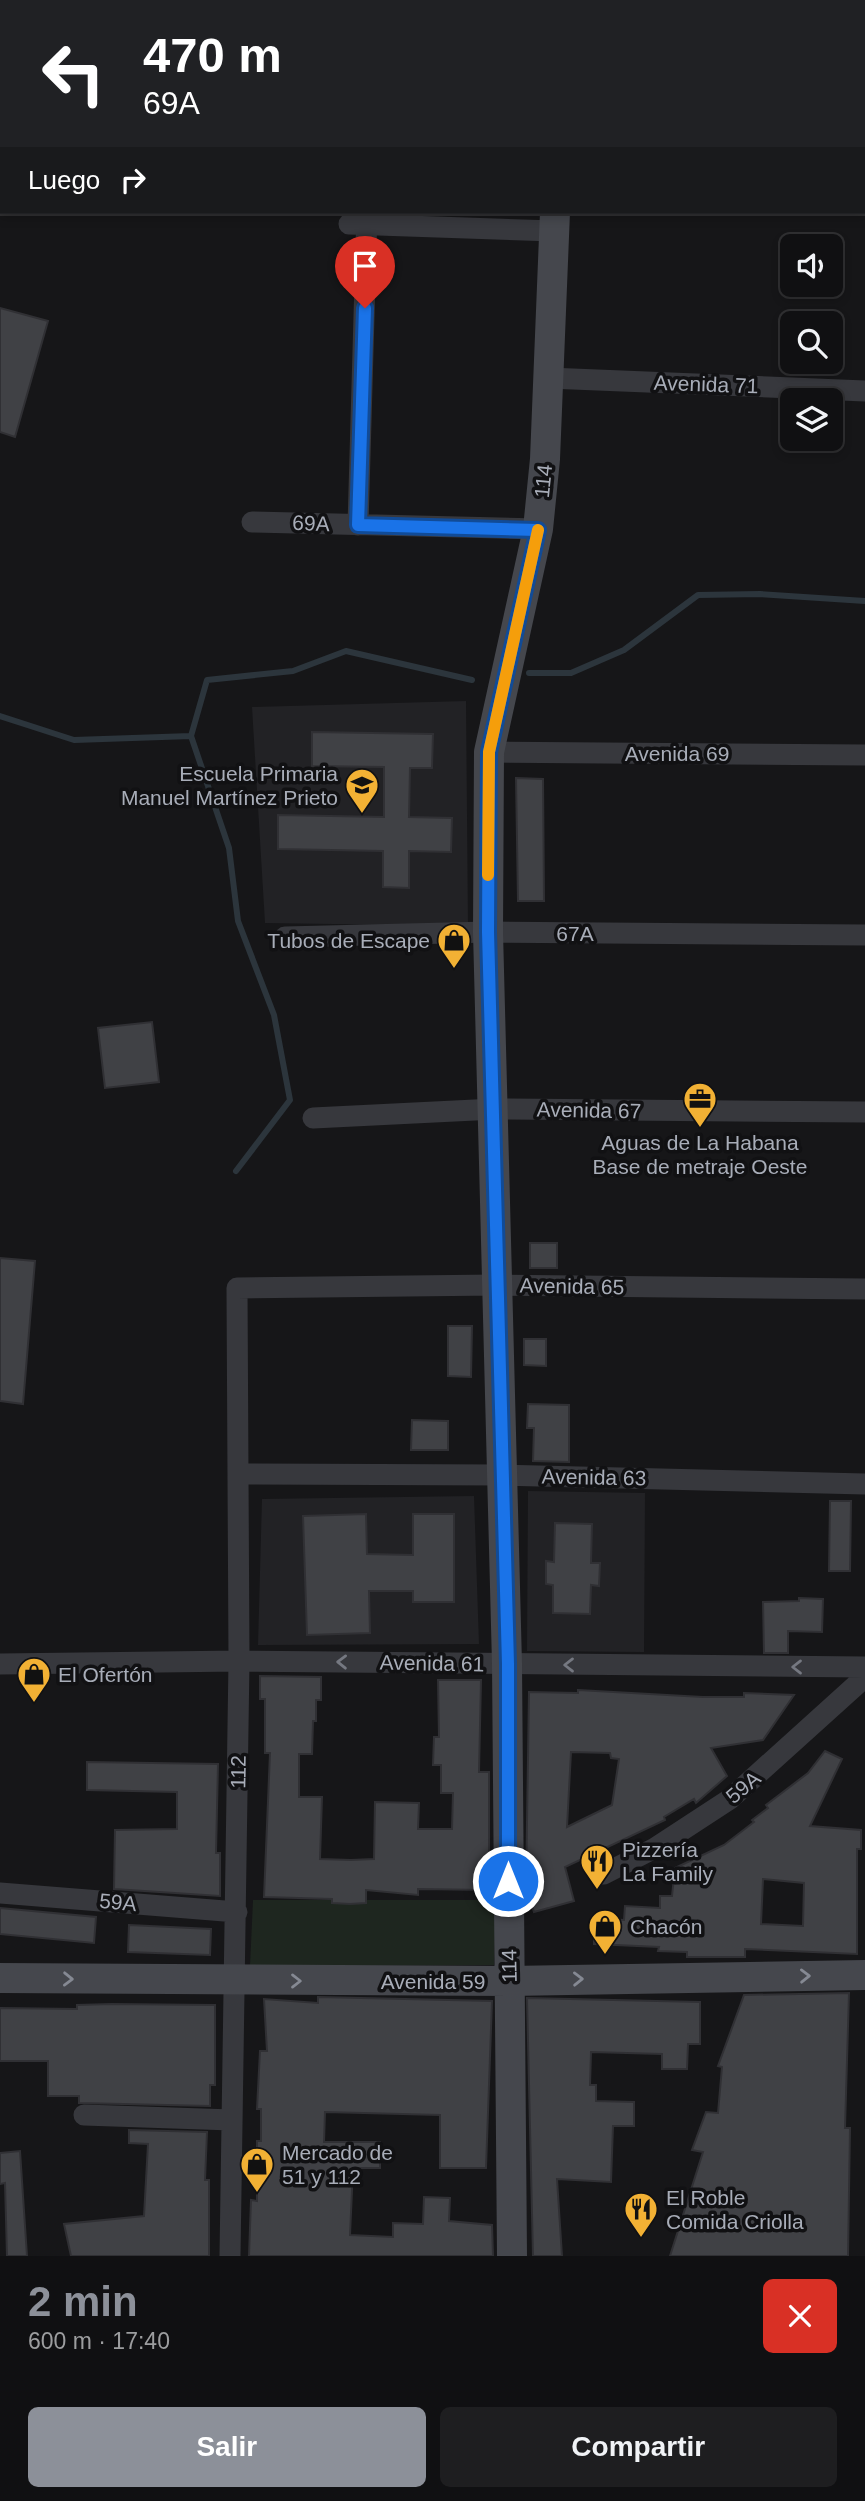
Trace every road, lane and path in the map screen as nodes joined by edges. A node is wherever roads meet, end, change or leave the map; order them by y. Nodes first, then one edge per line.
1 (361, 220) edge
2 (555, 222) edge
3 (548, 378) junction
4 (865, 391) edge
5 (252, 522) dead end
6 (358, 525) junction
7 (538, 530) junction
8 (489, 752) junction
9 (865, 755) edge
10 (488, 932) junction
11 (865, 935) edge
12 (285, 937) dead end
13 (495, 1109) junction
14 (865, 1112) edge
15 (313, 1118) dead end
16 (496, 1285) junction
17 (237, 1288) joint
18 (865, 1289) edge
19 (239, 1474) junction
20 (502, 1475) junction
21 (865, 1484) edge
22 (239, 1661) junction
23 (0, 1664) edge
24 (508, 1664) junction
25 (865, 1667) edge
26 (865, 1677) edge
27 (604, 1874) dead end
28 (0, 1892) edge
29 (237, 1912) junction
30 (865, 1975) edge
31 (0, 1978) edge
32 (509, 1980) junction
33 (235, 1981) junction
34 (83, 2115) dead end
35 (232, 2120) junction
36 (230, 2256) edge
37 (512, 2256) edge

1 - 2 street
1 - 6 street
2 - 3 main road, 114
3 - 4 street, Avenida 71
3 - 7 main road, 114
5 - 6 street, 69A
6 - 7 street, 69A
7 - 8 main road, 114
8 - 9 street, Avenida 69
8 - 10 main road, 114
10 - 11 street, 67A
10 - 12 street, 67A
10 - 13 main road, 114
13 - 14 street, Avenida 67
13 - 15 street, Avenida 67
13 - 16 main road, 114
16 - 17 street, Avenida 65
16 - 18 street, Avenida 65
16 - 20 main road, 114
17 - 19 street, 112
19 - 20 street, Avenida 63
19 - 22 street, 112
20 - 21 street, Avenida 63
20 - 24 main road, 114
22 - 23 street, Avenida 61
24 -> 22 street, Avenida 61
22 - 29 street, 112
25 -> 24 street, Avenida 61
24 - 32 main road, 114
26 - 27 street, 59A
28 - 29 street, 59A
29 - 33 street, 112
32 -> 30 main road, Avenida 59
31 -> 33 main road, Avenida 59
33 -> 32 main road, Avenida 59
32 - 37 main road, 114
33 - 35 street, 112
34 - 35 street
35 - 36 street, 112

